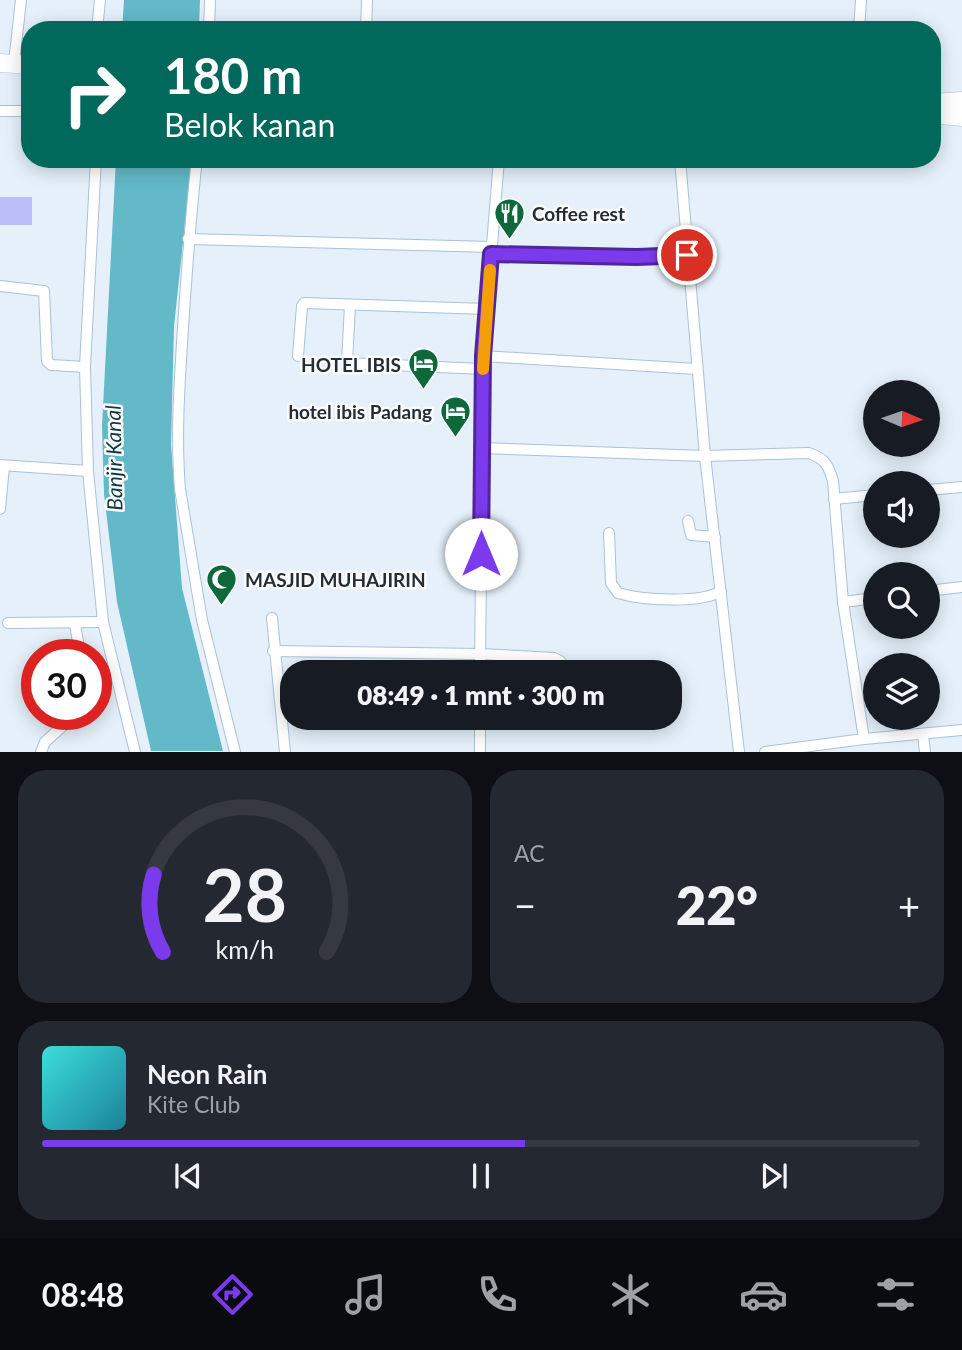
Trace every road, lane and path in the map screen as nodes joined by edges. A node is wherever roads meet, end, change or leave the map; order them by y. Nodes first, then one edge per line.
1 (21, 0) edge
2 (100, 0) edge
3 (210, 0) edge
4 (367, 0) edge
5 (861, 0) edge
6 (98, 21) edge
7 (209, 21) edge
8 (366, 21) edge
9 (860, 21) edge
10 (15, 63) edge
11 (962, 101) edge
12 (941, 102) edge
13 (0, 111) edge
14 (21, 111) edge
15 (941, 115) edge
16 (962, 117) edge
17 (96, 168) edge
18 (196, 168) edge
19 (498, 168) edge
20 (681, 168) edge
21 (188, 239) junction
22 (492, 250) junction
23 (687, 255) junction
24 (0, 286) edge
25 (350, 305) junction
26 (487, 309) junction
27 (298, 356) dead end
28 (483, 356) junction
29 (85, 367) junction
30 (483, 369) junction
31 (697, 369) junction
32 (482, 447) junction
33 (705, 456) junction
34 (2, 466) edge
35 (88, 471) junction
36 (962, 487) edge
37 (940, 489) edge
38 (863, 496) edge
39 (834, 499) junction
40 (0, 509) edge
41 (688, 521) dead end
42 (609, 533) dead end
43 (715, 537) junction
44 (962, 587) edge
45 (940, 590) edge
46 (721, 591) junction
47 (863, 600) edge
48 (843, 603) junction
49 (272, 618) dead end
50 (103, 622) junction
51 (8, 623) dead end
52 (75, 624) junction
53 (78, 639) edge
54 (273, 650) junction
55 (480, 654) junction
56 (480, 660) edge
57 (558, 660) edge
58 (58, 730) edge
59 (480, 730) edge
60 (962, 730) edge
61 (923, 734) junction
62 (864, 739) junction
63 (823, 747) edge
64 (41, 751) edge
65 (135, 751) edge
66 (235, 751) edge
67 (285, 751) edge
68 (480, 751) edge
69 (739, 751) edge
70 (765, 751) edge
71 (925, 751) edge

1 - 10 street
2 - 6 street
3 - 7 street
4 - 8 street
5 - 9 street
11 - 12 main road
13 - 14 street
15 - 16 main road
17 - 29 street
18 - 21 street
19 - 22 street
20 - 23 street
21 - 22 street
21 - 66 street
22 - 23 street
22 - 26 street
23 - 31 street
24 - 29 street
25 - 26 street
25 - 27 street
25 - 30 street
26 - 28 street
28 - 30 street
28 - 31 street
29 - 35 street
30 - 32 street
31 - 33 street
32 - 33 street
32 - 55 street
33 - 39 street
33 - 43 street
34 - 35 street
34 - 40 street
35 - 50 street
36 - 37 street
38 - 39 street
39 - 48 street
41 - 43 street
42 - 46 street
43 - 46 street
44 - 45 street
46 - 69 street
47 - 48 street
48 - 62 street
49 - 54 street
50 - 52 street
50 - 65 street
51 - 52 street
52 - 53 street
54 - 55 street
54 - 67 street
55 - 56 street
55 - 57 street
58 - 64 street
59 - 68 street
60 - 61 street
61 - 62 street
61 - 71 street
62 - 63 street
63 - 70 street

